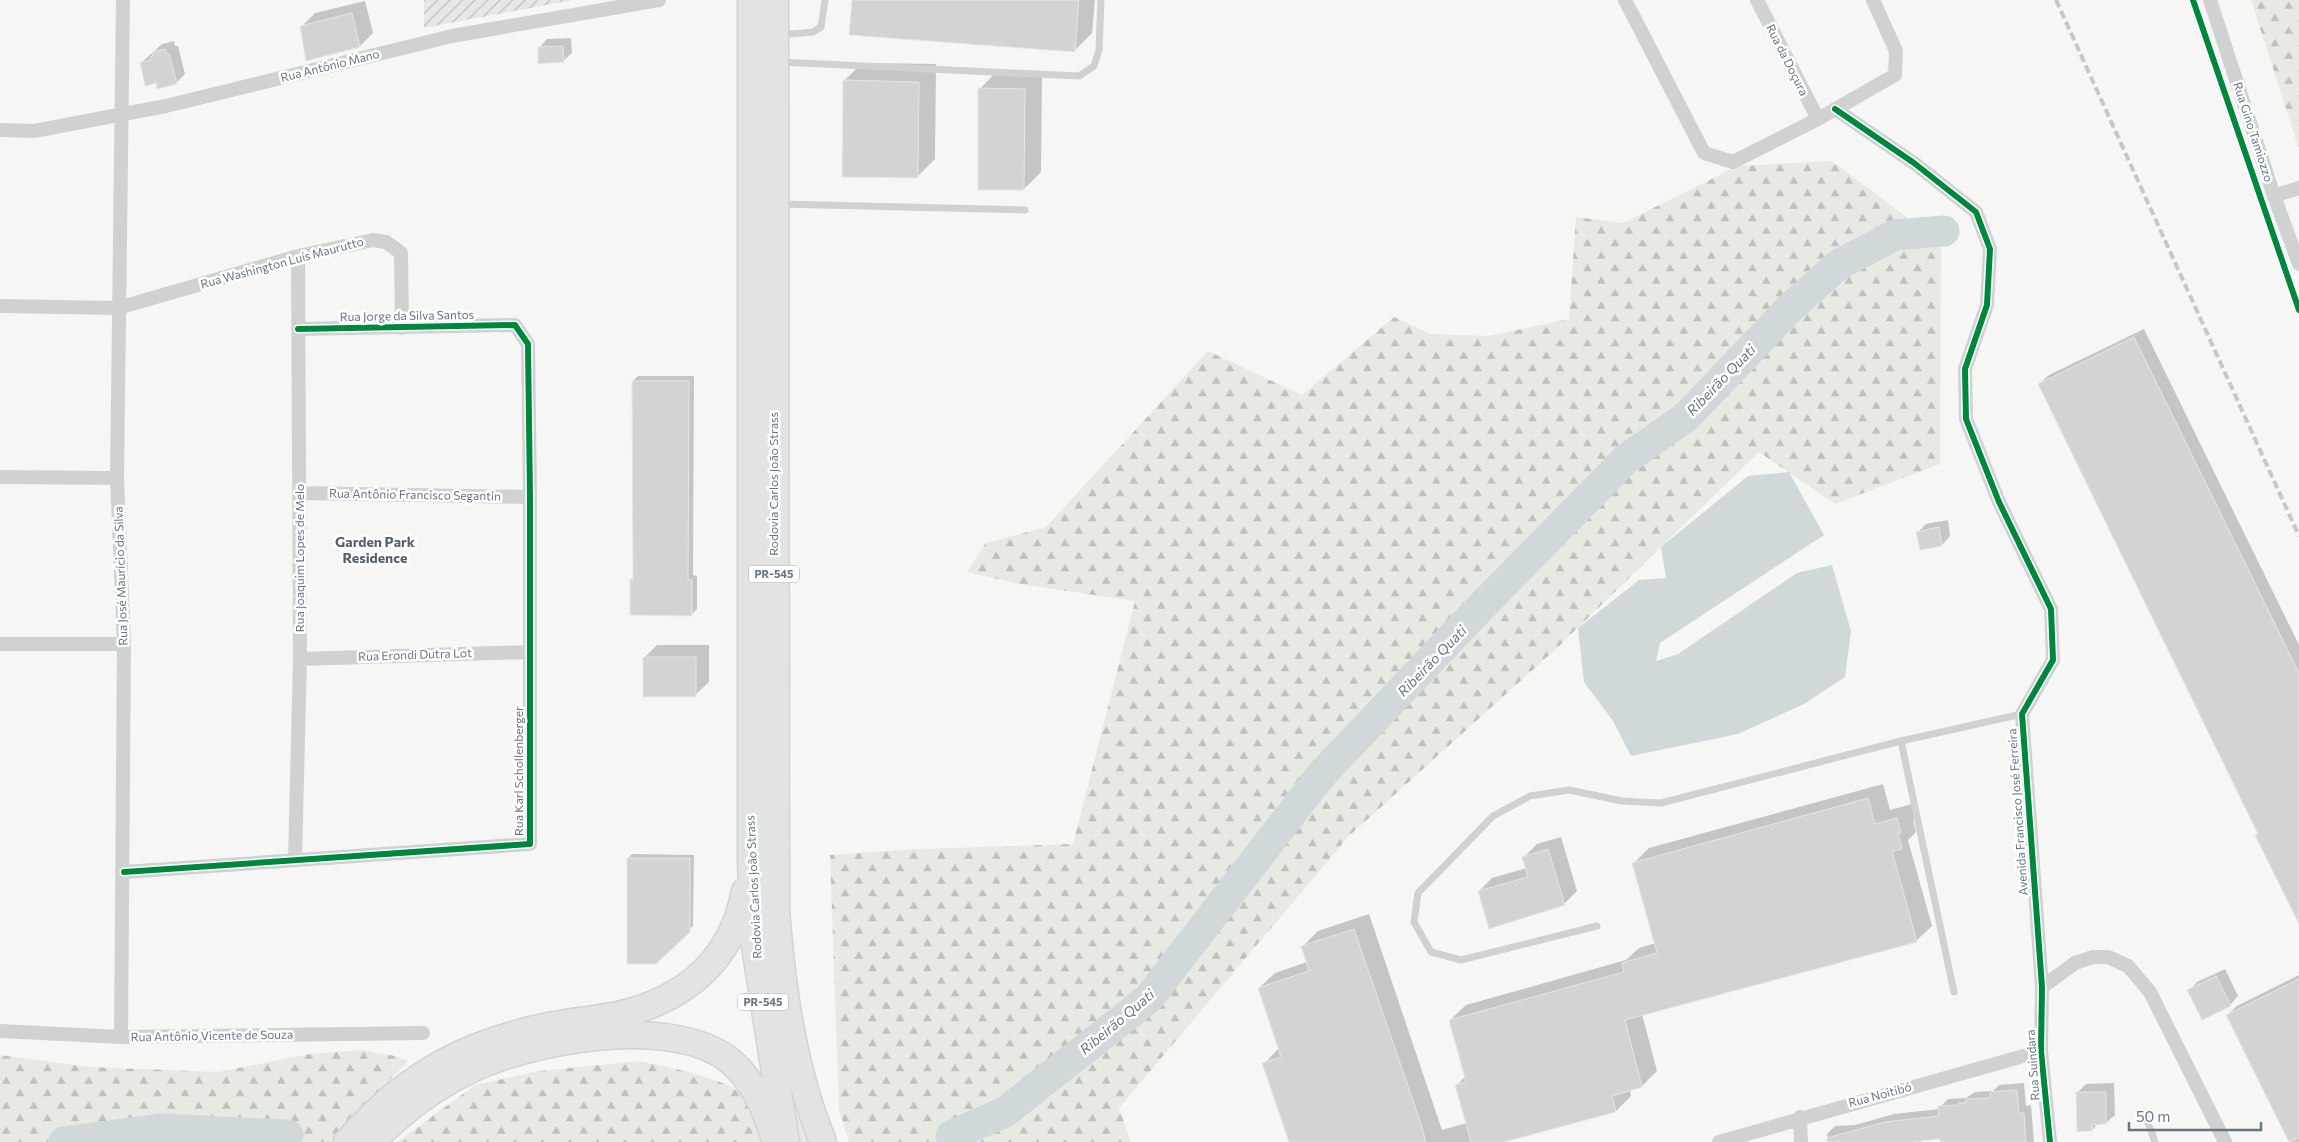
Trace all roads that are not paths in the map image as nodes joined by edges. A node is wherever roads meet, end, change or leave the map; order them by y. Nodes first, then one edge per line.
1 (123, 0) edge
2 (660, 0) edge
3 (751, 0) edge
4 (774, 0) edge
5 (825, 0) edge
6 (1101, 0) edge
7 (1625, 0) edge
8 (1757, 0) edge
9 (1873, 0) edge
10 (2210, 0) edge
11 (774, 35) junction
12 (774, 62) junction
13 (1835, 109) junction
14 (122, 114) junction
15 (1818, 119) junction
16 (0, 130) edge
17 (2299, 188) edge
18 (2274, 196) junction
19 (774, 204) junction
20 (1025, 210) dead end
21 (298, 256) junction
22 (2299, 264) edge
23 (0, 306) edge
24 (118, 308) junction
25 (515, 325) joint
26 (402, 328) junction
27 (298, 329) junction
28 (0, 477) edge
29 (117, 478) junction
30 (299, 493) junction
31 (530, 497) junction
32 (0, 644) edge
33 (124, 644) junction
34 (530, 652) junction
35 (300, 659) junction
36 (2022, 714) junction
37 (1901, 741) junction
38 (295, 860) junction
39 (751, 861) junction
40 (124, 872) junction
41 (1596, 926) dead end
42 (2042, 986) junction
43 (1954, 992) dead end
44 (0, 1031) edge
45 (423, 1033) dead end
46 (121, 1037) junction
47 (2041, 1051) junction
48 (2144, 1112) dead end
49 (1800, 1117) junction
50 (346, 1142) edge
51 (372, 1142) edge
52 (776, 1142) edge
53 (786, 1142) edge
54 (823, 1142) edge
55 (1719, 1142) edge
56 (1801, 1142) edge
57 (2050, 1142) edge
58 (2155, 1142) edge
59 (2225, 1142) edge

1 - 14 street, Rua José Maurício da Silva
2 - 14 street, Rua Antônio Mano
3 - 39 highway, Rodovia Carlos João Strass / PR-545
4 - 11 highway, Rodovia Carlos João Strass / PR-545
5 - 11 lane
6 - 12 lane
7 - 15 street
8 - 15 street, Rua da Doçura
9 - 13 street
10 - 18 street, Rua Gino Tamiozzo
11 - 12 highway, Rodovia Carlos João Strass / PR-545
12 - 19 highway, Rodovia Carlos João Strass / PR-545
13 - 15 street
13 - 36 street, Avenida Francisco José Ferreira
14 - 16 street, Rua Antônio Mano
14 - 24 street, Rua José Maurício da Silva
17 - 18 street
18 - 22 street, Rua Gino Tamiozzo
19 - 20 lane
19 - 54 highway, Rodovia Carlos João Strass / PR-545
21 - 24 street, Rua Washington Luís Maurutto
21 - 26 street, Rua Washington Luís Maurutto
21 - 27 street, Rua Joaquim Lopes de Melo
23 - 24 street, Rua Washington Luís Maurutto
24 - 29 street, Rua José Maurício da Silva
25 - 26 street, Rua Jorge da Silva Santos
25 - 31 street, Rua Karl Schollenberger
26 - 27 street, Rua Jorge da Silva Santos
27 - 30 street, Rua Joaquim Lopes de Melo
28 - 29 street
29 - 33 street, Rua José Maurício da Silva
30 - 31 street, Rua Antônio Francisco Segantin
30 - 35 street, Rua Joaquim Lopes de Melo
31 - 34 street, Rua Karl Schollenberger
32 - 33 street
33 - 40 street, Rua José Maurício da Silva
34 - 35 street, Rua Erondi Dutra Lot
34 - 38 street, Rua Karl Schollenberger
35 - 38 street, Rua Joaquim Lopes de Melo
36 - 37 lane
36 - 42 street, Avenida Francisco José Ferreira
37 - 41 lane
37 - 43 lane
38 - 40 street, Rua Karl Schollenberger
39 - 50 highway
39 - 53 highway, Rodovia Carlos João Strass / PR-545
40 - 46 street, Rua José Maurício da Silva
42 - 47 street, Rua Suindara
42 - 59 street
44 - 46 street, Rua Antônio Vicente de Souza
45 - 46 street, Rua Antônio Vicente de Souza
47 - 49 street, Rua Noitibó
47 - 57 street, Rua Suindara
48 - 58 lane
49 - 55 street, Rua Noitibó
49 - 56 street
51 - 52 highway

